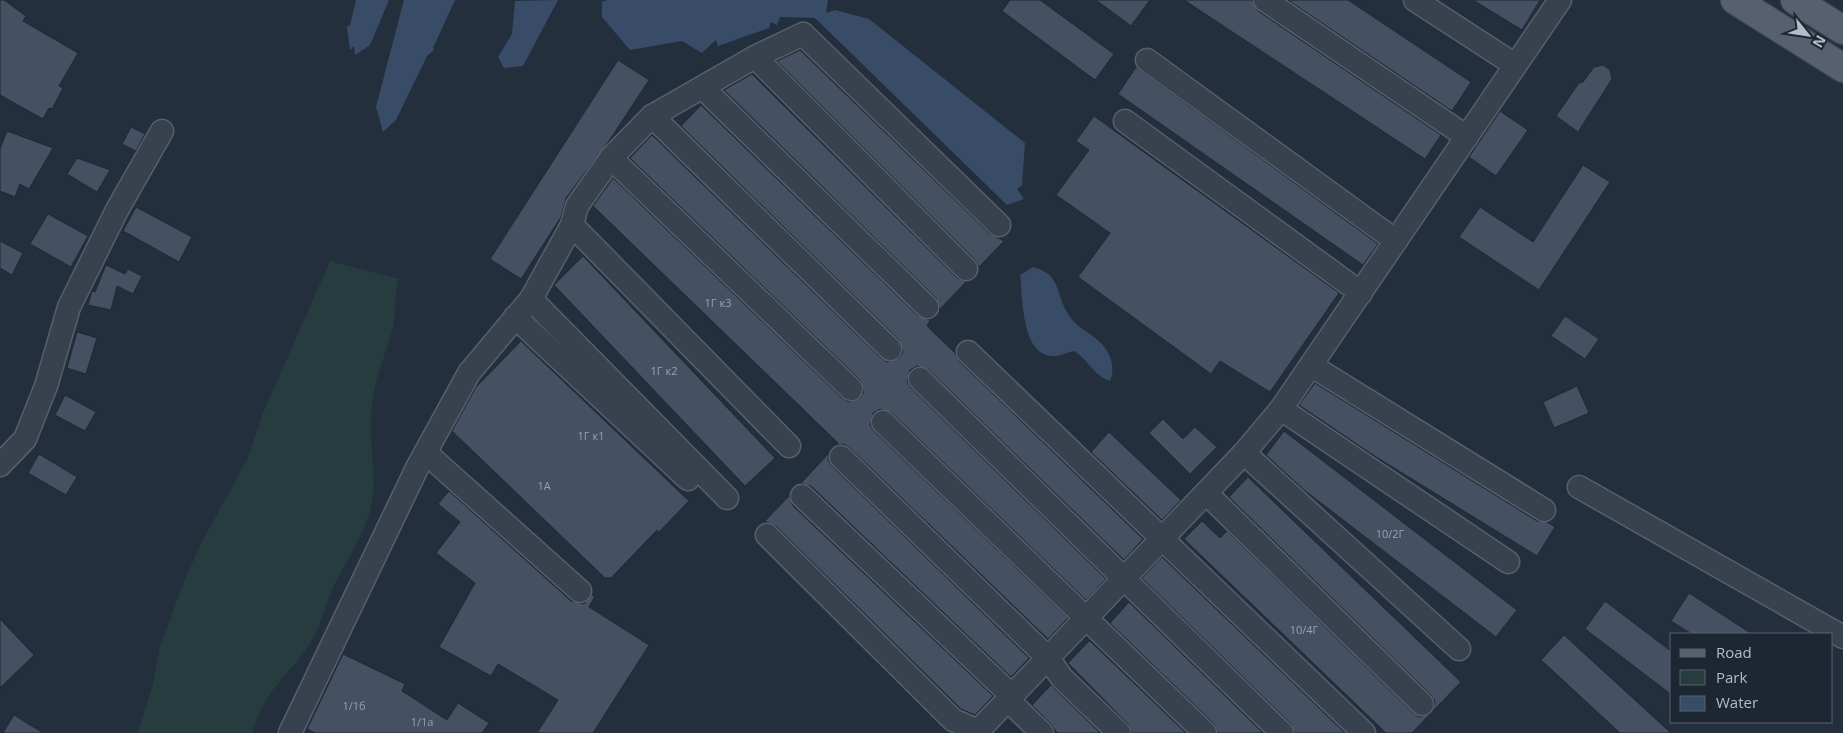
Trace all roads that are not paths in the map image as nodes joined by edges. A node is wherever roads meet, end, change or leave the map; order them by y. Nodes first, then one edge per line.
1 (1265, 0) edge
2 (1415, 0) edge
3 (1560, 0) edge
4 (1735, 0) edge
5 (1795, 0) edge
6 (1843, 30) edge
7 (755, 57) junction
8 (1147, 60) dead end
9 (1515, 65) junction
10 (1843, 68) edge
11 (703, 88) junction
12 (652, 116) junction
13 (1126, 121) dead end
14 (162, 131) dead end
15 (1467, 137) junction
16 (611, 158) junction
17 (572, 225) junction
18 (999, 225) dead end
19 (1396, 241) junction
20 (966, 269) dead end
21 (1361, 292) junction
22 (531, 299) junction
23 (927, 307) dead end
24 (515, 317) junction
25 (890, 349) dead end
26 (968, 352) dead end
27 (1312, 366) junction
28 (920, 379) dead end
29 (851, 389) dead end
30 (1281, 409) junction
31 (883, 422) dead end
32 (789, 446) dead end
33 (426, 453) junction
34 (1244, 453) junction
35 (841, 457) dead end
36 (0, 465) edge
37 (694, 485) dead end
38 (1579, 487) dead end
39 (1206, 493) junction
40 (802, 496) dead end
41 (727, 498) dead end
42 (1544, 510) dead end
43 (767, 535) dead end
44 (1162, 540) junction
45 (1508, 562) dead end
46 (1124, 578) junction
47 (580, 591) dead end
48 (1087, 617) junction
49 (1843, 637) edge
50 (1459, 650) dead end
51 (1048, 658) junction
52 (1010, 698) junction
53 (1422, 704) dead end
54 (290, 733) edge
55 (1042, 733) edge
56 (1119, 733) edge
57 (1205, 733) edge
58 (1282, 733) edge
59 (1364, 733) edge

1 - 15 lane
2 - 9 lane
3 - 9 lane
4 - 10 main road
5 - 6 main road
7 - 11 lane
7 - 18 lane
7 - 20 lane
8 - 19 lane
9 - 15 lane
11 - 12 lane
11 - 23 lane
12 - 16 lane
12 - 25 lane
13 - 21 lane
14 - 36 lane
15 - 19 lane
16 - 17 lane
16 - 29 lane
17 - 22 lane
17 - 32 lane
19 - 21 lane
21 - 27 lane
22 - 24 lane
22 - 41 lane
24 - 33 lane
24 - 37 lane
26 - 44 lane
27 - 30 lane
27 - 42 lane
28 - 46 lane
30 - 34 lane
30 - 45 lane
31 - 48 lane
33 - 47 lane
33 - 54 lane
34 - 39 lane
34 - 50 lane
35 - 51 lane
38 - 49 lane
39 - 44 lane
39 - 53 lane
40 - 52 lane
43 - 52 lane
44 - 46 lane
44 - 59 lane
46 - 48 lane
46 - 58 lane
48 - 51 lane
48 - 57 lane
51 - 52 lane
51 - 56 lane
52 - 55 lane

